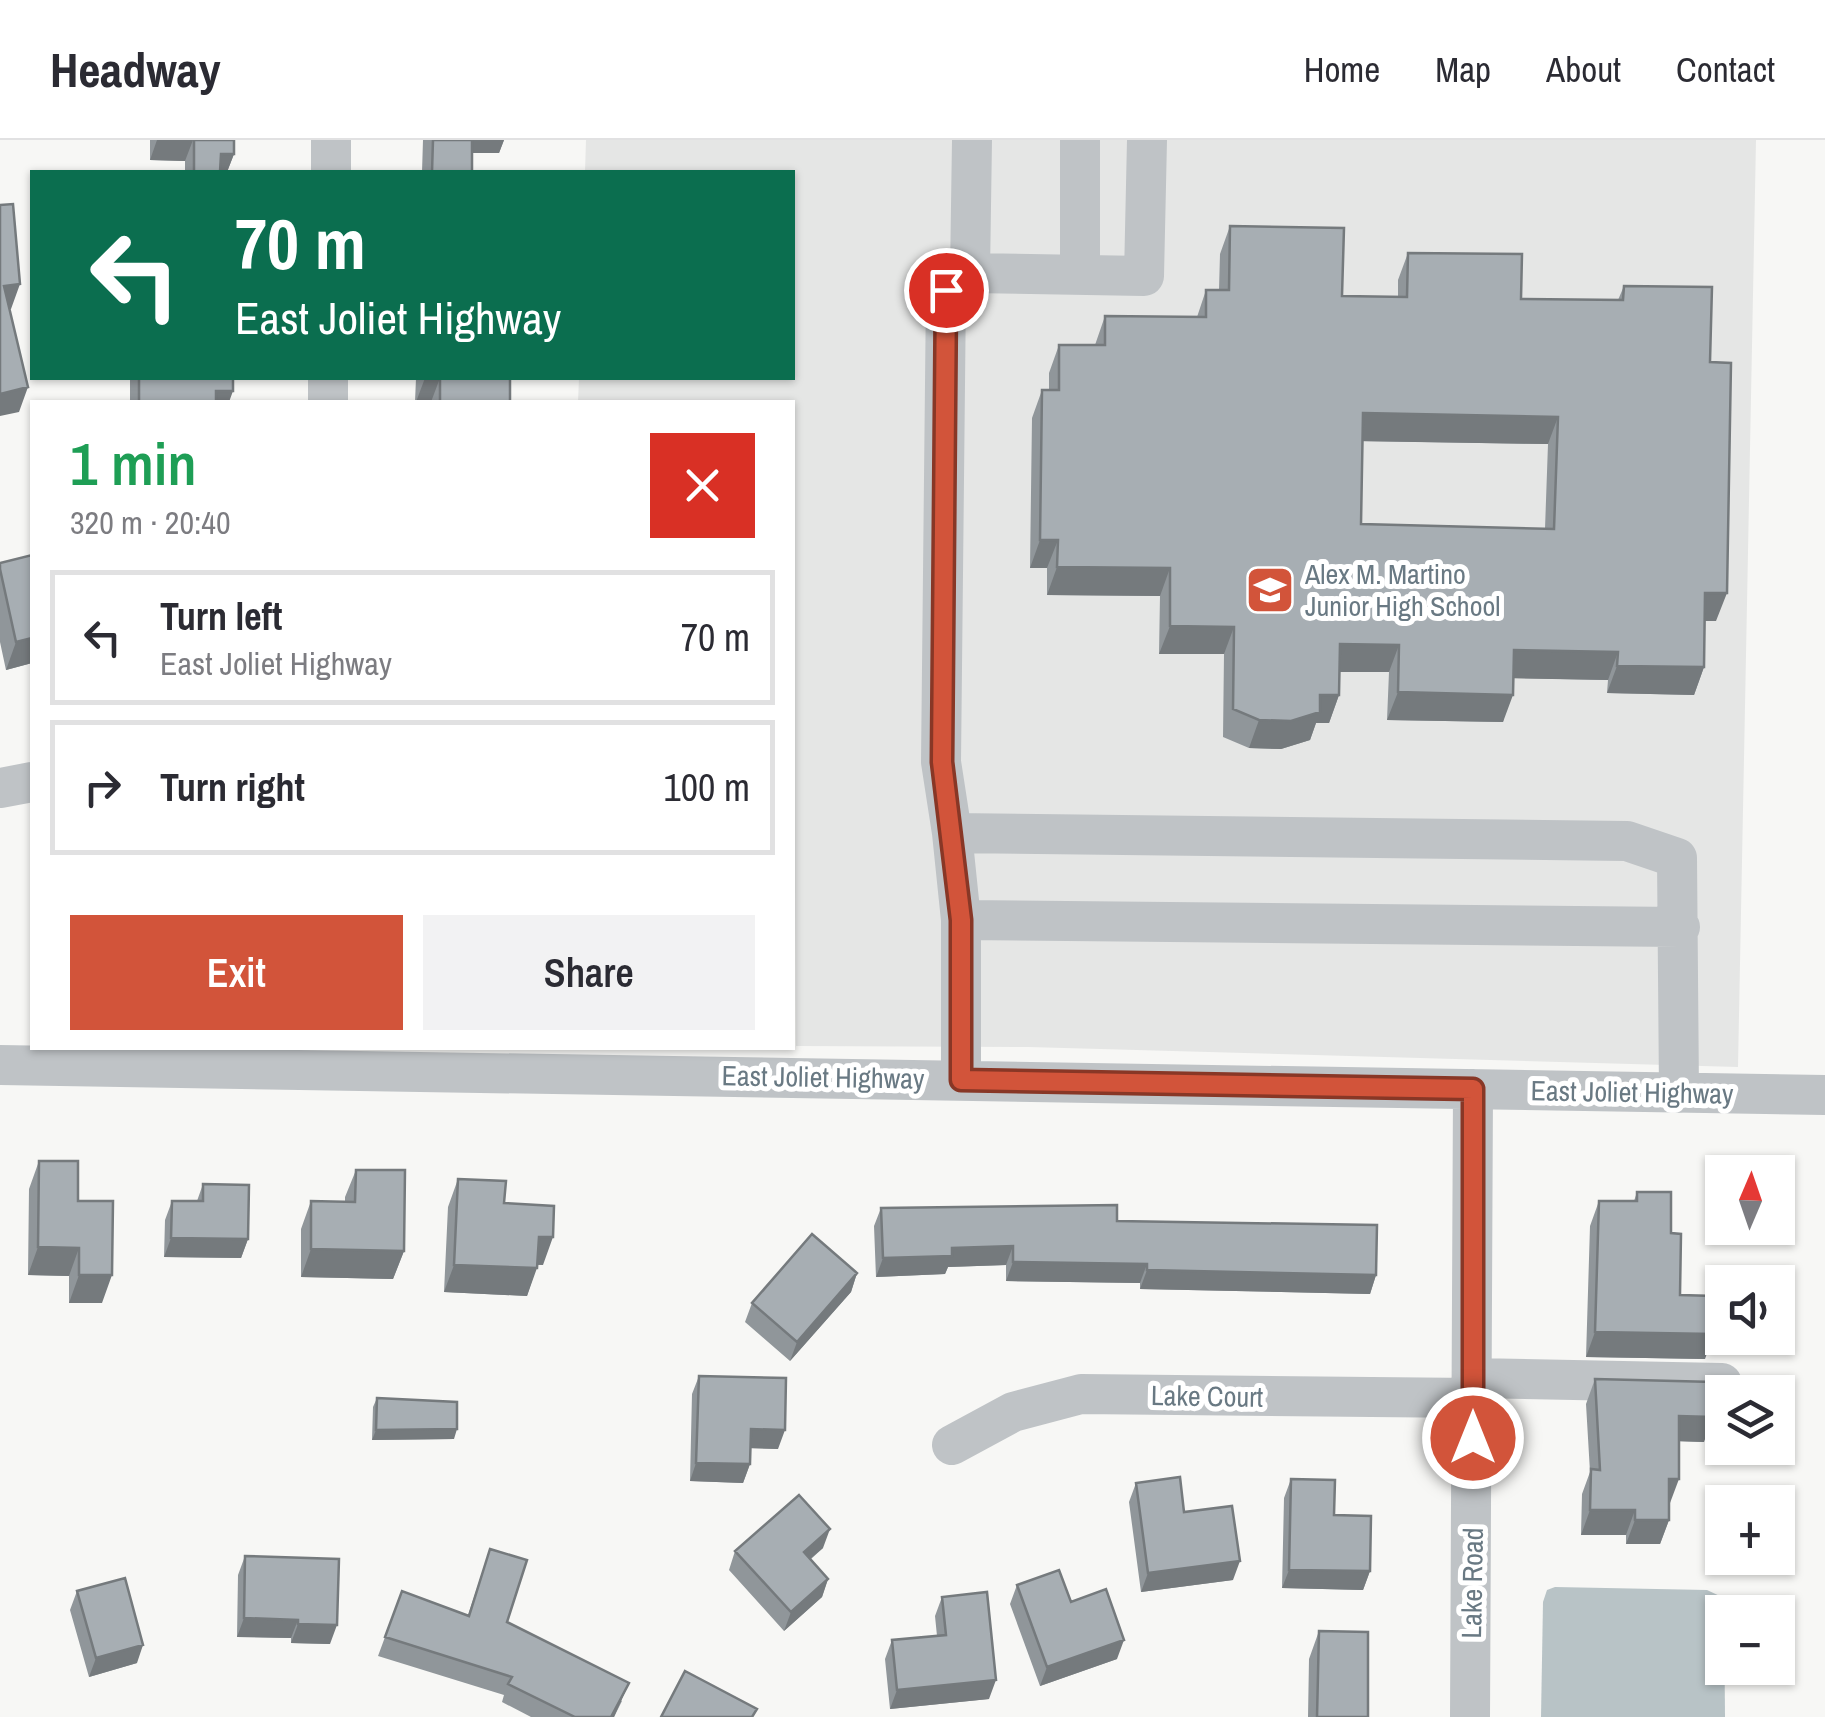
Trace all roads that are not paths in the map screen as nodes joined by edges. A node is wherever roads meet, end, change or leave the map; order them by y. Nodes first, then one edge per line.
1 (331, 140) edge
2 (972, 140) edge
3 (1080, 140) edge
4 (1148, 140) edge
5 (330, 170) edge
6 (970, 273) junction
7 (1080, 275) junction
8 (30, 782) edge
9 (0, 788) edge
10 (952, 834) junction
11 (961, 920) junction
12 (1680, 927) junction
13 (0, 1065) edge
14 (961, 1080) junction
15 (1473, 1089) junction
16 (1679, 1093) junction
17 (1825, 1095) edge
18 (1705, 1383) edge
19 (1473, 1388) junction
20 (952, 1445) dead end
21 (1470, 1717) edge

1 - 5 street
2 - 6 street
3 - 7 street
4 - 7 street
6 - 7 street
6 - 10 street
8 - 9 street
10 - 11 street
10 - 12 street
11 - 12 street
11 - 14 street
12 - 16 street
13 - 14 street, East Joliet Highway
14 - 15 street, East Joliet Highway
15 - 16 street, East Joliet Highway
15 - 19 street, Lake Road
16 - 17 street, East Joliet Highway
18 - 19 street, Lake Court
19 - 20 street, Lake Court
19 - 21 street, Lake Road

